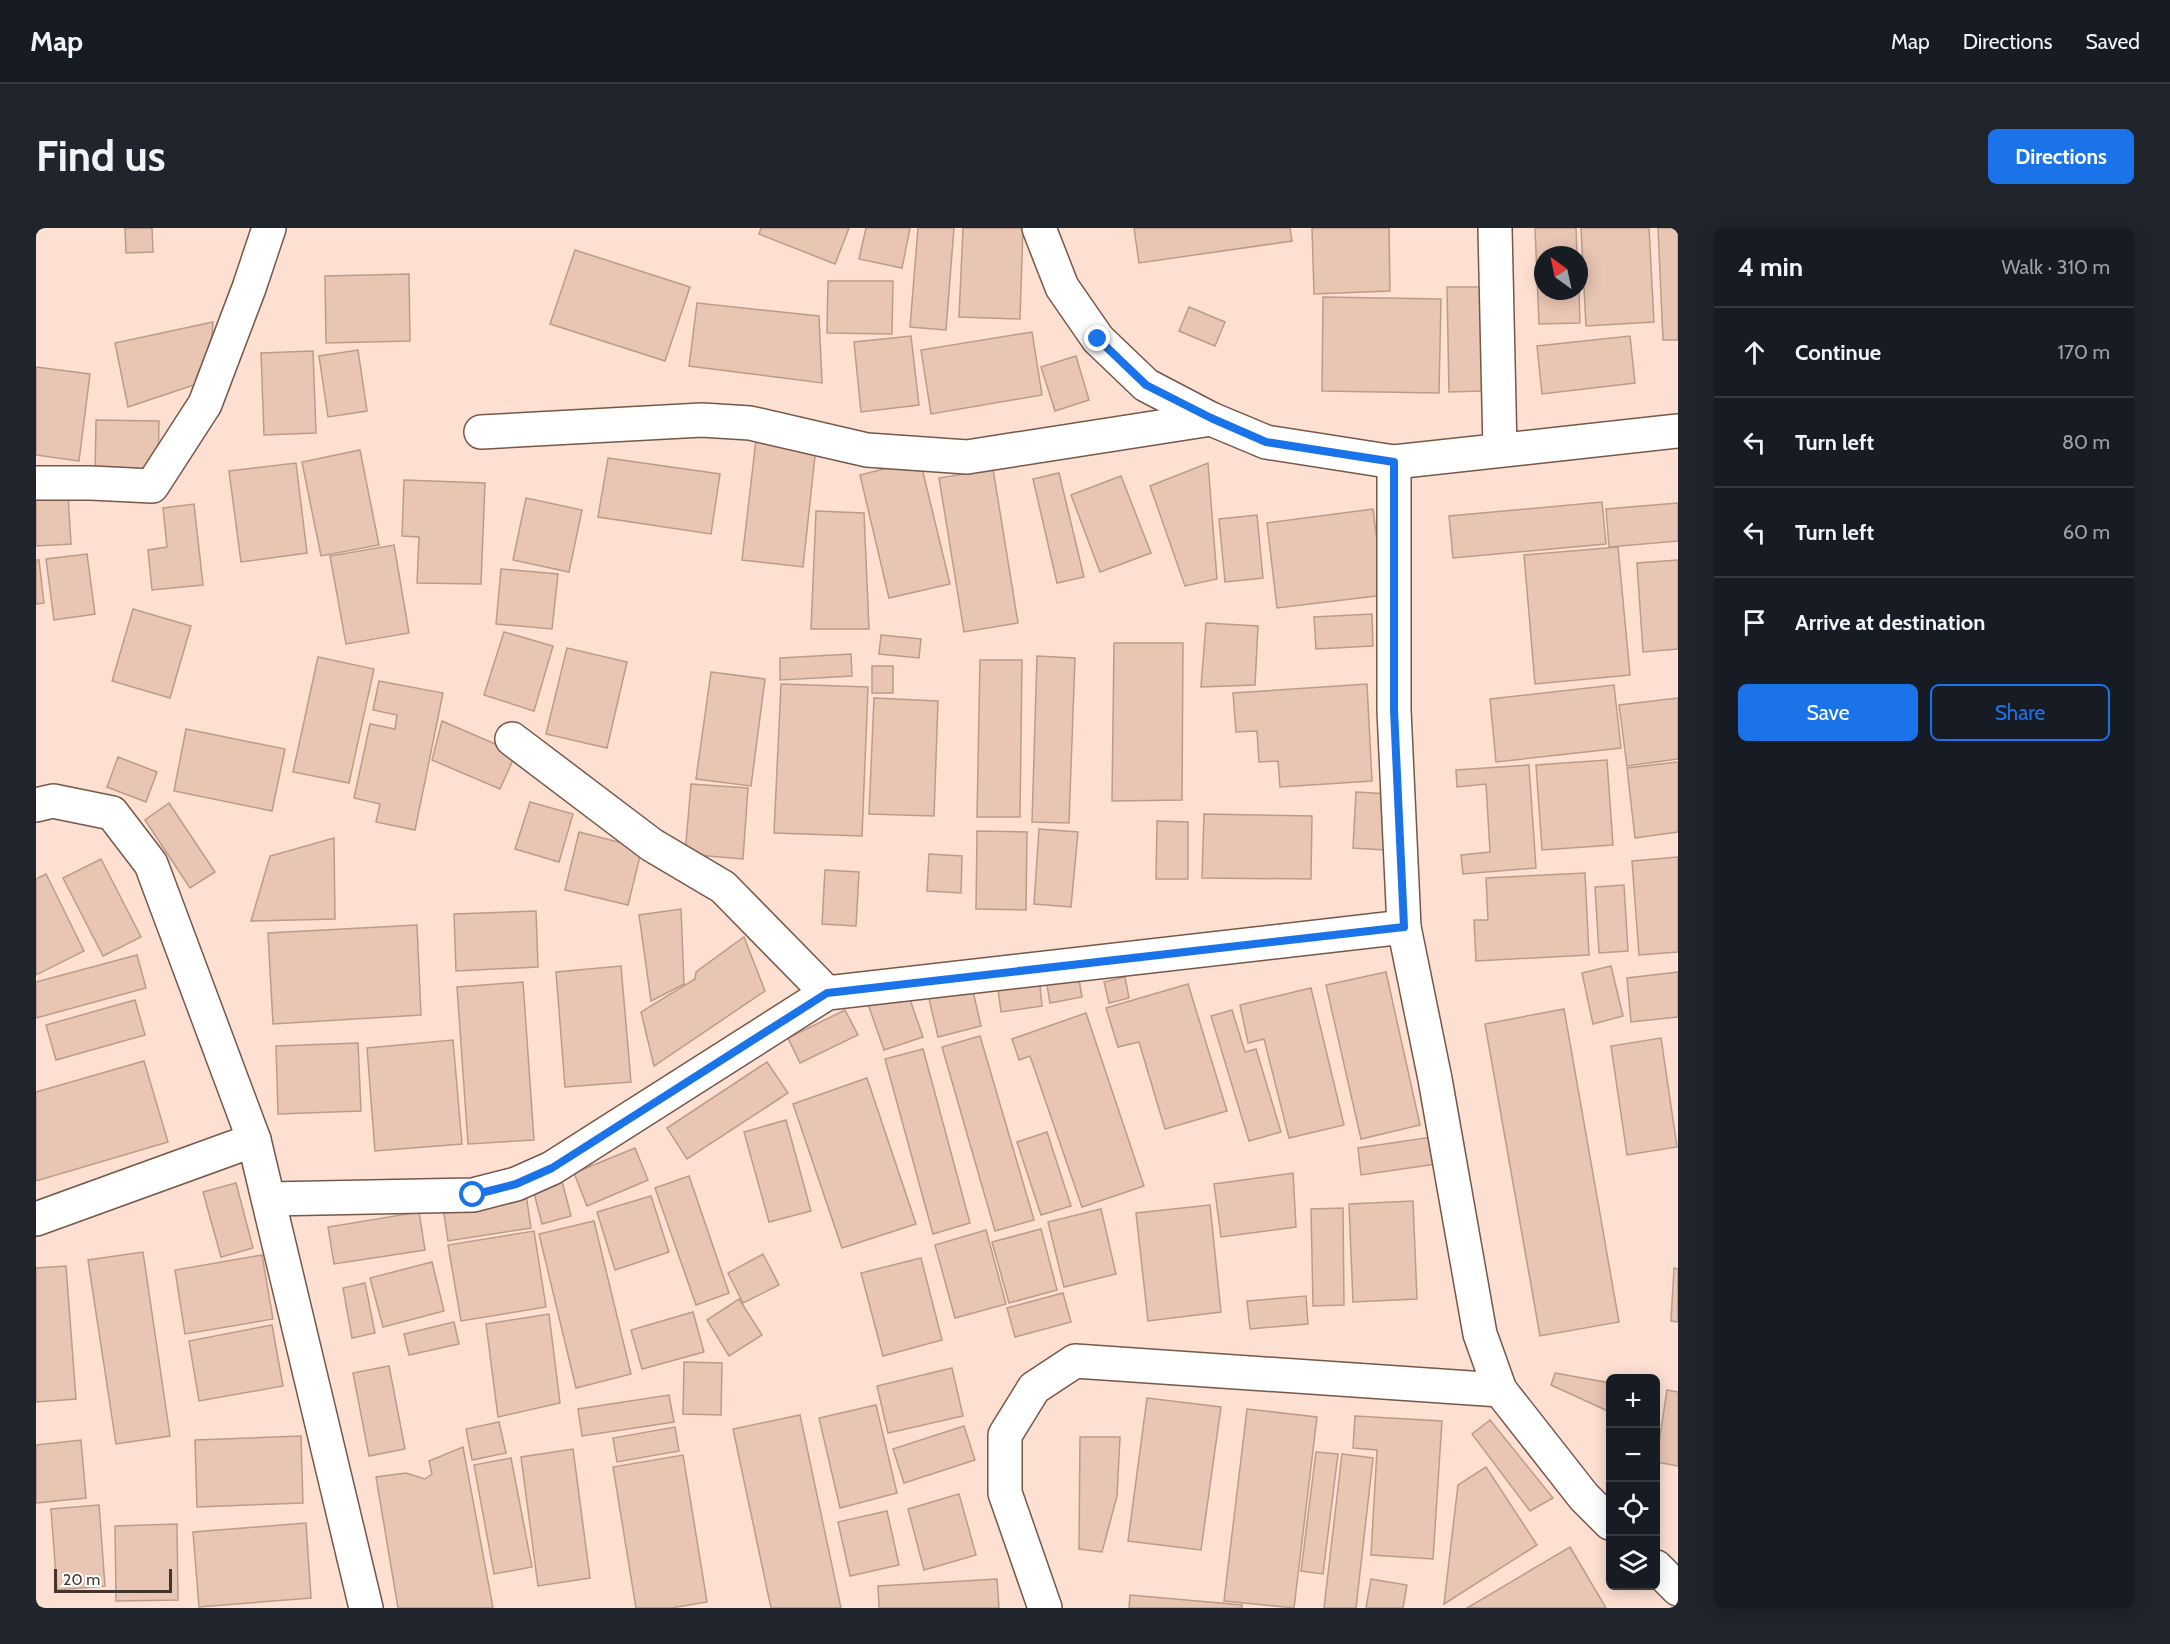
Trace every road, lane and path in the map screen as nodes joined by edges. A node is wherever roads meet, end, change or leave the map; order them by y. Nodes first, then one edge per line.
1 (269, 228) edge
2 (1038, 228) edge
3 (1495, 228) edge
4 (1211, 418) junction
5 (1678, 431) edge
6 (481, 432) dead end
7 (1500, 450) junction
8 (1394, 462) junction
9 (36, 483) edge
10 (512, 739) dead end
11 (36, 805) edge
12 (1404, 927) junction
13 (827, 993) junction
14 (254, 1140) junction
15 (269, 1199) junction
16 (36, 1219) edge
17 (1500, 1390) junction
18 (1606, 1518) edge
19 (1660, 1571) edge
20 (1678, 1589) edge
21 (366, 1608) edge
22 (1045, 1608) edge

1 - 9 street
2 - 4 street
3 - 7 street
4 - 6 street
4 - 8 street
5 - 7 street
7 - 8 street
8 - 12 street
10 - 13 street
11 - 14 street
12 - 13 street
12 - 17 street
13 - 15 street
14 - 15 street
14 - 16 street
15 - 21 street
17 - 18 street
17 - 22 street
19 - 20 street

